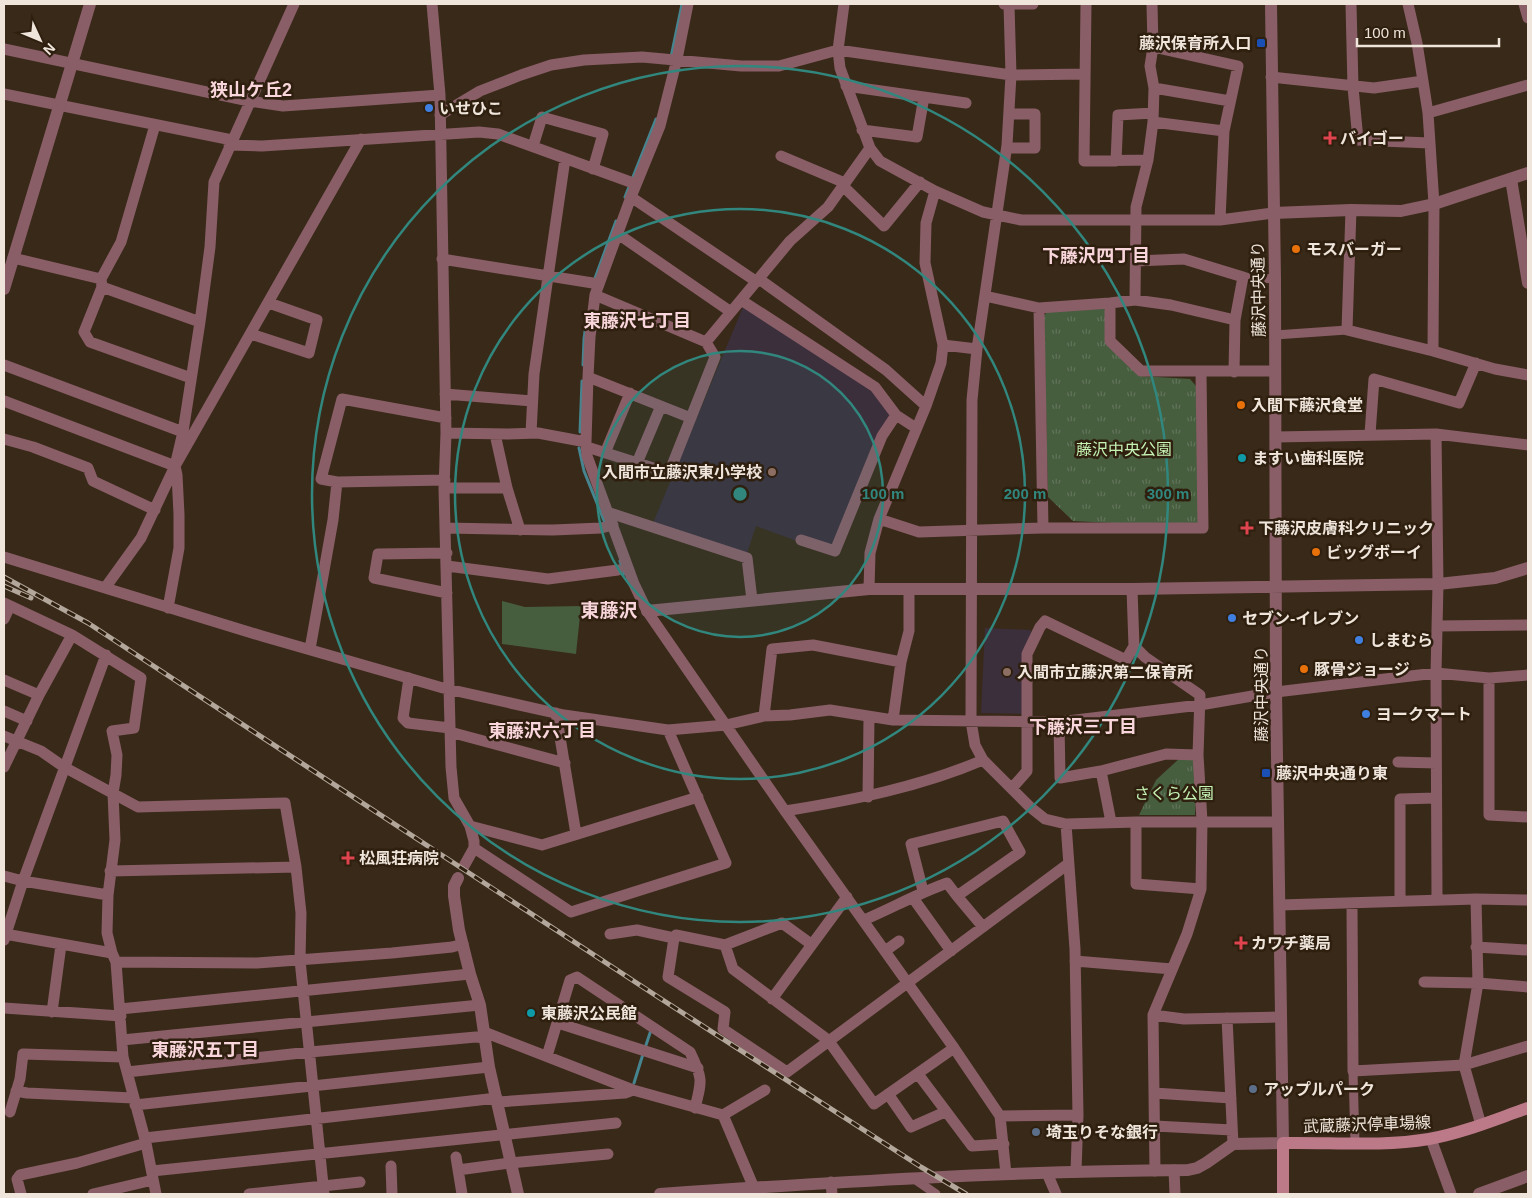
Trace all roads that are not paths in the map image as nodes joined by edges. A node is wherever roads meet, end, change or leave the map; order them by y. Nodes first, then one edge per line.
1 (90, 4) edge
2 (294, 4) edge
3 (688, 4) edge
4 (844, 4) edge
5 (1006, 4) edge
6 (1033, 4) edge
7 (1086, 4) edge
8 (1152, 4) edge
9 (1270, 4) edge
10 (1351, 4) edge
11 (1408, 4) edge
12 (1524, 4) edge
13 (433, 5) edge
14 (1528, 18) edge
15 (1152, 48) junction
16 (4, 49) edge
17 (838, 50) junction
18 (677, 60) junction
19 (72, 63) junction
20 (1085, 74) junction
21 (1011, 75) junction
22 (1271, 77) junction
23 (1423, 81) junction
24 (1528, 85) edge
25 (846, 86) junction
26 (1353, 87) junction
27 (1154, 88) junction
28 (4, 94) edge
29 (440, 95) junction
30 (924, 97) junction
31 (250, 101) junction
32 (1230, 101) junction
33 (966, 103) dead end
34 (59, 105) junction
35 (1428, 113) junction
36 (1009, 114) junction
37 (440, 115) junction
38 (1153, 117) junction
39 (155, 125) junction
40 (862, 130) junction
41 (1224, 131) junction
42 (440, 135) junction
43 (361, 139) junction
44 (230, 143) junction
45 (1429, 143) junction
46 (533, 146) junction
47 (870, 148) junction
48 (1007, 148) junction
49 (781, 156) dead end
50 (565, 159) junction
51 (1148, 160) junction
52 (1116, 161) junction
53 (593, 169) junction
54 (1528, 173) edge
55 (1511, 178) junction
56 (920, 182) junction
57 (636, 184) junction
58 (844, 184) junction
59 (935, 191) junction
60 (631, 197) junction
61 (1434, 204) junction
62 (1351, 210) junction
63 (1273, 213) junction
64 (996, 216) junction
65 (1136, 220) junction
66 (1220, 220) junction
67 (618, 234) junction
68 (442, 259) junction
69 (10, 260) edge
70 (1136, 261) junction
71 (547, 275) junction
72 (1244, 278) junction
73 (1275, 279) junction
74 (758, 280) junction
75 (101, 283) junction
76 (1528, 283) edge
77 (599, 284) junction
78 (4, 289) edge
79 (596, 295) junction
80 (985, 296) junction
81 (741, 300) junction
82 (1136, 300) junction
83 (269, 303) junction
84 (1110, 303) junction
85 (1039, 308) junction
86 (731, 312) junction
87 (1235, 320) junction
88 (200, 322) junction
89 (1347, 330) junction
90 (251, 334) junction
91 (1275, 335) junction
92 (706, 342) junction
93 (943, 346) junction
94 (977, 349) junction
95 (1433, 351) junction
96 (1476, 363) junction
97 (4, 366) edge
98 (1275, 371) junction
99 (1201, 372) junction
100 (1234, 372) junction
101 (1528, 375) edge
102 (588, 377) junction
103 (191, 378) junction
104 (630, 393) junction
105 (445, 394) junction
106 (4, 401) edge
107 (532, 401) junction
108 (661, 406) junction
109 (926, 406) junction
110 (896, 415) junction
111 (446, 418) junction
112 (691, 418) junction
113 (916, 428) junction
114 (183, 432) junction
115 (446, 433) junction
116 (531, 433) junction
117 (495, 434) junction
118 (1370, 434) junction
119 (1436, 434) junction
120 (1276, 437) junction
121 (4, 439) edge
122 (586, 444) junction
123 (1528, 445) edge
124 (606, 452) junction
125 (637, 463) junction
126 (175, 466) junction
127 (338, 482) junction
128 (445, 484) junction
129 (507, 488) junction
130 (155, 510) junction
131 (607, 512) junction
132 (879, 519) junction
133 (612, 525) junction
134 (446, 528) junction
135 (1043, 528) junction
136 (520, 530) junction
137 (972, 530) junction
138 (801, 540) dead end
139 (447, 553) junction
140 (4, 557) edge
141 (447, 566) junction
142 (1528, 568) edge
143 (618, 570) dead end
144 (1438, 584) junction
145 (1277, 587) junction
146 (105, 588) junction
147 (971, 588) junction
148 (869, 589) junction
149 (909, 589) junction
150 (1132, 589) junction
151 (447, 593) junction
152 (752, 600) junction
153 (7, 604) edge
154 (168, 608) junction
155 (647, 611) junction
156 (4, 619) edge
157 (1528, 625) edge
158 (1436, 626) junction
159 (72, 635) junction
160 (1134, 646) junction
161 (310, 649) junction
162 (106, 655) junction
163 (901, 662) junction
164 (1436, 673) junction
165 (1528, 674) edge
166 (409, 678) junction
167 (1489, 678) junction
168 (4, 680) edge
169 (449, 689) junction
170 (1276, 692) junction
171 (39, 695) junction
172 (1200, 705) junction
173 (4, 711) edge
174 (556, 713) junction
175 (764, 716) junction
176 (869, 717) junction
177 (893, 720) junction
178 (27, 721) junction
179 (971, 721) junction
180 (1026, 722) junction
181 (1059, 722) junction
182 (726, 725) junction
183 (450, 730) junction
184 (668, 730) junction
185 (4, 736) edge
186 (18, 741) junction
187 (1198, 755) junction
188 (983, 760) junction
189 (1398, 762) dead end
190 (565, 763) junction
191 (1436, 764) junction
192 (4, 767) edge
193 (64, 767) junction
194 (1101, 772) junction
195 (1012, 788) junction
196 (113, 794) junction
197 (698, 797) junction
198 (868, 797) junction
199 (1436, 798) junction
200 (786, 811) junction
201 (1528, 817) edge
202 (1202, 821) junction
203 (1111, 822) junction
204 (1136, 822) junction
205 (1278, 822) junction
206 (1066, 824) junction
207 (470, 826) junction
208 (576, 834) junction
209 (474, 848) junction
210 (1068, 864) junction
211 (464, 866) dead end
212 (296, 867) junction
213 (110, 871) junction
214 (4, 876) edge
215 (458, 878) dead end
216 (23, 881) junction
217 (1201, 889) junction
218 (923, 891) junction
219 (108, 895) junction
220 (957, 896) junction
221 (847, 897) junction
222 (913, 898) junction
223 (1476, 898) junction
224 (1437, 899) junction
225 (1400, 900) junction
226 (1528, 900) edge
227 (1352, 903) junction
228 (1280, 905) junction
229 (8, 914) edge
230 (864, 920) junction
231 (983, 927) junction
232 (610, 934) dead end
233 (4, 937) edge
234 (674, 938) junction
235 (899, 941) dead end
236 (463, 944) junction
237 (725, 944) junction
238 (810, 944) junction
239 (61, 945) junction
240 (1476, 947) junction
241 (885, 950) junction
242 (1528, 950) edge
243 (951, 951) junction
244 (114, 958) junction
245 (300, 960) junction
246 (1075, 961) junction
247 (1172, 969) junction
248 (470, 974) junction
249 (1424, 982) dead end
250 (908, 983) junction
251 (1478, 983) junction
252 (1528, 987) edge
253 (303, 989) junction
254 (772, 999) junction
255 (480, 1004) junction
256 (4, 1008) edge
257 (52, 1012) junction
258 (120, 1012) junction
259 (1153, 1015) junction
260 (1280, 1017) junction
261 (1227, 1018) junction
262 (307, 1021) junction
263 (558, 1023) junction
264 (484, 1035) junction
265 (122, 1040) junction
266 (828, 1040) junction
267 (1528, 1046) edge
268 (954, 1048) junction
269 (310, 1052) junction
270 (547, 1056) junction
271 (123, 1057) junction
272 (1464, 1065) junction
273 (489, 1067) junction
274 (698, 1068) junction
275 (1353, 1071) junction
276 (127, 1072) junction
277 (918, 1074) junction
278 (314, 1085) junction
279 (633, 1090) junction
280 (765, 1090) dead end
281 (16, 1091) junction
282 (1154, 1093) junction
283 (888, 1094) junction
284 (1231, 1098) junction
285 (497, 1100) junction
286 (134, 1101) junction
287 (695, 1108) junction
288 (1528, 1108) edge
289 (10, 1112) dead end
290 (945, 1112) junction
291 (723, 1115) junction
292 (1078, 1115) junction
293 (1000, 1116) junction
294 (317, 1118) junction
295 (616, 1124) dead end
296 (1481, 1125) junction
297 (1155, 1126) junction
298 (1232, 1130) junction
299 (503, 1134) junction
300 (1431, 1139) junction
301 (146, 1141) junction
302 (1283, 1143) junction
303 (1355, 1143) junction
304 (1004, 1144) junction
305 (1233, 1144) junction
306 (321, 1154) junction
307 (608, 1154) dead end
308 (456, 1157) dead end
309 (510, 1162) junction
310 (391, 1166) dead end
311 (458, 1170) junction
312 (1155, 1170) junction
313 (1174, 1170) junction
314 (1076, 1171) junction
315 (1047, 1173) junction
316 (1006, 1174) junction
317 (153, 1176) junction
318 (1528, 1176) edge
319 (913, 1178) junction
320 (360, 1182) dead end
321 (831, 1188) edge
322 (324, 1190) edge
323 (1505, 1190) edge
324 (755, 1191) edge
325 (705, 1193) edge
326 (21, 1194) edge
327 (93, 1194) edge
328 (156, 1194) edge
329 (249, 1194) edge
330 (392, 1194) edge
331 (462, 1194) edge
332 (518, 1194) edge
333 (660, 1194) edge
334 (936, 1194) edge
335 (1056, 1194) edge
336 (1175, 1194) edge
337 (1282, 1194) edge
338 (1451, 1194) edge
339 (1479, 1194) edge

1 - 19 street
2 - 31 street
3 - 18 street
4 - 17 street
5 - 6 street
5 - 21 street
7 - 20 street
8 - 15 street
9 - 22 street, 藤沢中央通り
10 - 26 street
11 - 23 street
12 - 14 street
13 - 29 street
15 - 27 street
15 - 32 street
16 - 19 street
17 - 18 street
17 - 21 street
17 - 25 street
18 - 37 street
18 - 57 street
19 - 31 street
19 - 34 street
20 - 21 street
20 - 52 street
21 - 36 street
22 - 26 street
22 - 63 street, 藤沢中央通り
23 - 26 street
23 - 35 street
24 - 35 street
25 - 30 street
25 - 40 street
26 - 45 street
27 - 32 street
27 - 38 street
28 - 34 street
29 - 31 street
29 - 37 street
30 - 33 street
30 - 40 street
31 - 44 street
32 - 41 street
34 - 39 street
34 - 69 street
35 - 45 street
36 - 48 street
36 - 48 street
37 - 42 street
38 - 41 street
38 - 51 street
38 - 52 street
39 - 44 street
39 - 75 street
40 - 47 street
41 - 66 street
42 - 43 street
42 - 46 street
42 - 68 street
43 - 44 street
43 - 83 street
44 - 88 street
45 - 61 street
46 - 50 street
46 - 53 street
47 - 56 street
47 - 58 street
48 - 64 street
49 - 58 street
50 - 53 street
50 - 71 street
51 - 52 street
51 - 65 street
53 - 57 street
54 - 55 street
55 - 61 street
55 - 76 street
56 - 58 street
56 - 59 street
57 - 60 street
58 - 74 street
59 - 64 street
59 - 93 street
60 - 67 street
60 - 74 street
61 - 62 street
61 - 95 street
62 - 63 street
62 - 89 street
63 - 66 street
63 - 73 street, 藤沢中央通り
64 - 65 street
64 - 80 street
65 - 66 street
65 - 70 street
67 - 77 street
67 - 86 street
68 - 71 street
68 - 105 street
69 - 75 street
69 - 78 street
70 - 72 street
70 - 82 street
71 - 77 street
71 - 107 street
72 - 73 street
72 - 87 street
73 - 91 street, 藤沢中央通り
74 - 81 street
74 - 109 street
75 - 88 street
75 - 103 street
77 - 79 street
79 - 92 street
79 - 102 street
80 - 85 street
80 - 94 street
81 - 86 street
81 - 110 street
82 - 84 street
82 - 87 street
83 - 90 street
83 - 90 street
84 - 85 street
84 - 99 street
85 - 135 street
86 - 92 street
87 - 100 street
88 - 103 street
89 - 91 street
89 - 95 street
90 - 126 street
91 - 98 street, 藤沢中央通り
92 - 112 street
93 - 94 street
93 - 109 street
94 - 137 street
95 - 96 street
96 - 101 street
96 - 118 street
97 - 114 street
98 - 100 street
98 - 120 street, 藤沢中央通り
99 - 100 street
99 - 135 street
102 - 104 street
102 - 122 street
103 - 114 street
104 - 108 street
104 - 124 street
105 - 107 street
105 - 111 street
106 - 126 street
107 - 116 street
108 - 112 street
108 - 125 street
109 - 113 street
110 - 113 street
110 - 138 street
111 - 115 street
111 - 127 street
112 - 125 street
113 - 132 street
114 - 126 street
115 - 117 street
115 - 128 street
116 - 117 street
116 - 122 street
117 - 129 street
118 - 119 street
118 - 120 street
119 - 123 street
119 - 144 street
120 - 145 street, 藤沢中央通り
121 - 130 street
122 - 124 street
122 - 131 street
124 - 125 street
126 - 130 street
126 - 154 street
127 - 128 street
127 - 161 street
128 - 129 street
128 - 134 street
129 - 136 street
130 - 146 street
131 - 133 street
131 - 152 street
132 - 137 street
132 - 148 street
133 - 136 street
133 - 155 street
134 - 136 street
134 - 139 street
135 - 137 street
137 - 147 street
139 - 141 street
139 - 151 street
140 - 146 street
141 - 143 street
141 - 151 street
142 - 144 street
144 - 145 street
144 - 158 street
145 - 150 street
145 - 170 street, 藤沢中央通り
146 - 154 street
147 - 149 street
147 - 150 street
147 - 179 street
148 - 149 street
148 - 152 street
149 - 163 street
150 - 160 street
151 - 169 street
152 - 155 street
153 - 156 street
153 - 159 street
154 - 161 street
155 - 182 street
157 - 158 street
158 - 164 street
159 - 162 street
159 - 171 street
160 - 172 street
160 - 180 street
161 - 166 street
162 - 193 street
162 - 196 street
163 - 175 street
163 - 177 street
164 - 167 street
164 - 170 street
164 - 191 street
165 - 167 street
166 - 169 street
166 - 183 street
167 - 201 street
168 - 171 street
169 - 174 street
169 - 183 street
170 - 172 street
170 - 205 street, 藤沢中央通り
171 - 178 street
172 - 181 street
172 - 187 street
173 - 178 street
174 - 184 street
174 - 190 street
175 - 176 street
175 - 182 street
176 - 177 street
176 - 198 street
177 - 179 street
178 - 186 street
179 - 180 street
179 - 188 street
180 - 181 street
180 - 195 street
181 - 194 street
182 - 184 street
182 - 200 street
183 - 190 street
183 - 207 street
184 - 197 street
185 - 186 street
186 - 192 street
186 - 193 street
187 - 194 street
187 - 202 street
188 - 195 street
188 - 198 street
189 - 191 street
190 - 208 street
191 - 199 street
193 - 196 street
193 - 216 street
194 - 203 street
195 - 206 street
196 - 212 street
196 - 213 street
197 - 208 street
197 - 209 street
198 - 200 street
199 - 224 street
199 - 225 street
200 - 221 street
202 - 204 street
202 - 205 street
202 - 217 street
203 - 204 street
203 - 206 street
204 - 217 street
205 - 228 street, 藤沢中央通り
206 - 210 street
207 - 208 street
207 - 209 street
209 - 211 street
210 - 231 street
210 - 246 street
212 - 213 street
212 - 245 street
213 - 219 street
214 - 216 street
215 - 236 street
216 - 219 street
216 - 229 street
217 - 247 street
218 - 220 street
218 - 220 street
218 - 222 street
219 - 244 street
220 - 231 street
221 - 230 street
221 - 238 street
222 - 230 street
222 - 243 street
223 - 224 street
223 - 226 street
223 - 240 street
224 - 225 street
225 - 227 street
227 - 228 street
227 - 275 street
228 - 260 street, 藤沢中央通り
229 - 233 street
230 - 241 street
231 - 243 street
232 - 234 street
233 - 239 street
234 - 237 street
234 - 266 street
235 - 241 street
236 - 245 street
236 - 248 street
237 - 238 street
237 - 254 street
238 - 254 street
239 - 244 street
239 - 257 street
240 - 242 street
240 - 251 street
241 - 250 street
243 - 250 street
244 - 245 street
244 - 258 street
245 - 253 street
246 - 247 street
246 - 292 street
247 - 259 street
248 - 253 street
248 - 255 street
249 - 251 street
250 - 266 street
250 - 268 street
251 - 252 street
251 - 272 street
253 - 258 street
253 - 262 street
254 - 266 street
255 - 262 street
255 - 264 street
256 - 257 street
257 - 258 street
258 - 265 street
259 - 261 street
259 - 282 street
260 - 261 street
260 - 302 street, 藤沢中央通り
261 - 284 street
262 - 265 street
262 - 269 street
263 - 270 street
263 - 274 street
263 - 274 street
264 - 269 street
264 - 270 street
264 - 273 street
265 - 271 street
266 - 283 street
267 - 272 street
268 - 277 street
268 - 293 street
269 - 276 street
269 - 278 street
270 - 279 street
271 - 276 street
271 - 281 street
272 - 275 street
272 - 296 street
273 - 278 street
273 - 285 street
274 - 287 street
275 - 303 street
276 - 286 street
277 - 283 street
277 - 290 street
278 - 286 street
278 - 294 street
279 - 285 street
279 - 287 street
280 - 291 street
281 - 286 street
281 - 289 street
282 - 284 street
282 - 297 street
283 - 290 street
284 - 298 street
285 - 294 street
285 - 299 street
286 - 301 street
287 - 291 street
288 - 296 main road, 武蔵藤沢停車場線
290 - 304 street
291 - 324 street
292 - 293 street
292 - 314 street
293 - 304 street
294 - 301 street
294 - 306 street
295 - 299 street
296 - 300 main road, 武蔵藤沢停車場線
297 - 298 street
297 - 312 street
298 - 305 street
299 - 306 street
299 - 309 street
300 - 303 main road, 武蔵藤沢停車場線
300 - 338 street
301 - 317 street
301 - 326 street
302 - 303 main road, 武蔵藤沢停車場線
302 - 305 street
302 - 337 main road, 武蔵藤沢停車場線
304 - 316 street
305 - 313 street
306 - 317 street
306 - 322 street
307 - 309 street
308 - 311 street
309 - 311 street
309 - 332 street
310 - 330 street
311 - 331 street
312 - 313 street
312 - 314 street
313 - 336 street
314 - 315 street
315 - 316 street
315 - 335 street
316 - 319 street
317 - 327 street
317 - 328 street
318 - 323 street
319 - 321 street
319 - 334 street
320 - 322 street
321 - 324 street
322 - 329 street
323 - 339 street
324 - 325 street
325 - 333 street

